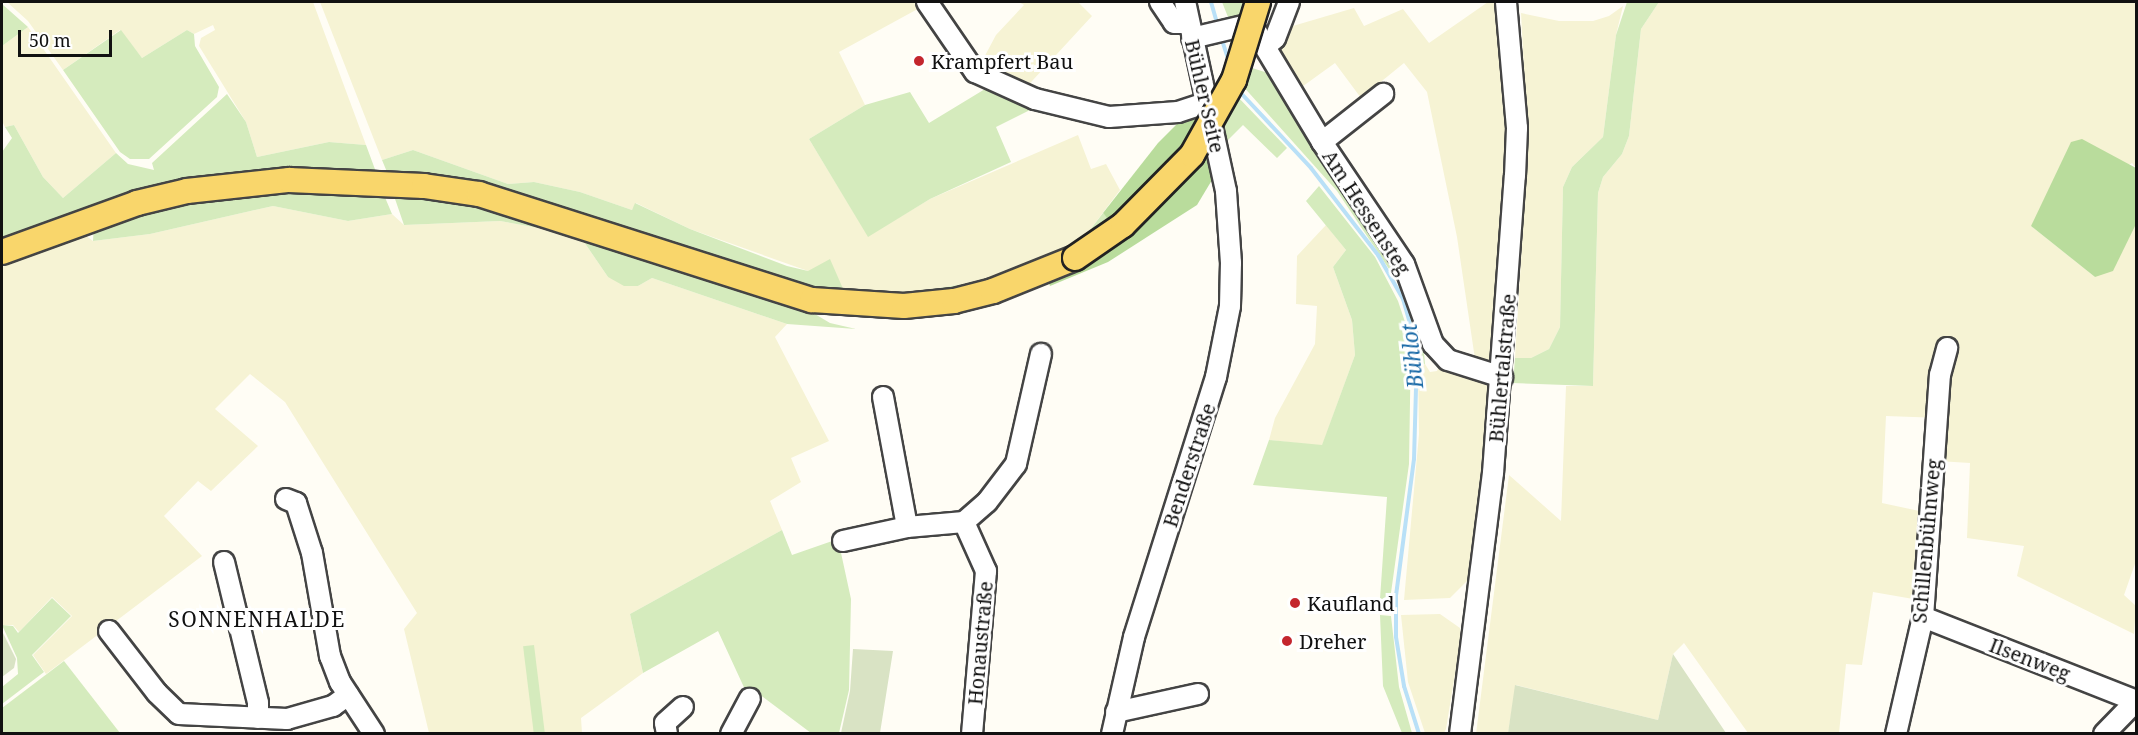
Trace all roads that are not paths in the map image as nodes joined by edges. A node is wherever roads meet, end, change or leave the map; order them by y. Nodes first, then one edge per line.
1 (927, 2) edge
2 (1160, 2) edge
3 (1185, 2) edge
4 (1258, 2) edge
5 (1289, 2) edge
6 (1506, 2) edge
7 (1190, 31) junction
8 (1262, 41) junction
9 (1383, 94) dead end
10 (1205, 103) junction
11 (1322, 142) junction
12 (1226, 191) joint
13 (2, 252) edge
14 (1947, 348) dead end
15 (1041, 354) dead end
16 (1502, 377) junction
17 (883, 397) dead end
18 (286, 499) dead end
19 (964, 522) junction
20 (907, 527) junction
21 (843, 541) dead end
22 (224, 562) dead end
23 (1923, 617) junction
24 (109, 631) dead end
25 (1198, 694) dead end
26 (348, 695) junction
27 (750, 699) dead end
28 (2136, 701) edge
29 (683, 707) dead end
30 (1116, 712) junction
31 (258, 718) junction
32 (375, 734) edge
33 (667, 734) edge
34 (731, 734) edge
35 (972, 734) edge
36 (1112, 734) edge
37 (1460, 734) edge
38 (1896, 734) edge
39 (2104, 734) edge

1 - 10 street
2 - 7 street
3 - 7 street, Bühler Seite
4 - 13 main road, bridge
5 - 8 street
6 - 16 street, Bühlertalstraße
7 - 8 street
7 - 10 street, Bühler Seite
8 - 11 street, Am Hessensteg
9 - 11 street, Am Hessensteg
10 - 12 street, Bühler Seite
11 - 16 street, Am Hessensteg
12 - 30 street, Benderstraße
14 - 23 street, Schillenbühnweg
15 - 19 street
16 - 37 street, Bühlertalstraße
17 - 20 street
18 - 26 street
19 - 20 street
19 - 35 street, Honaustraße
20 - 21 street
22 - 31 street
23 - 28 street, Ilsenweg
23 - 38 street, Schillenbühnweg
24 - 31 street
25 - 30 street
26 - 31 street
26 - 32 street
27 - 34 street
28 - 39 street
29 - 33 street
30 - 36 street, Benderstraße

